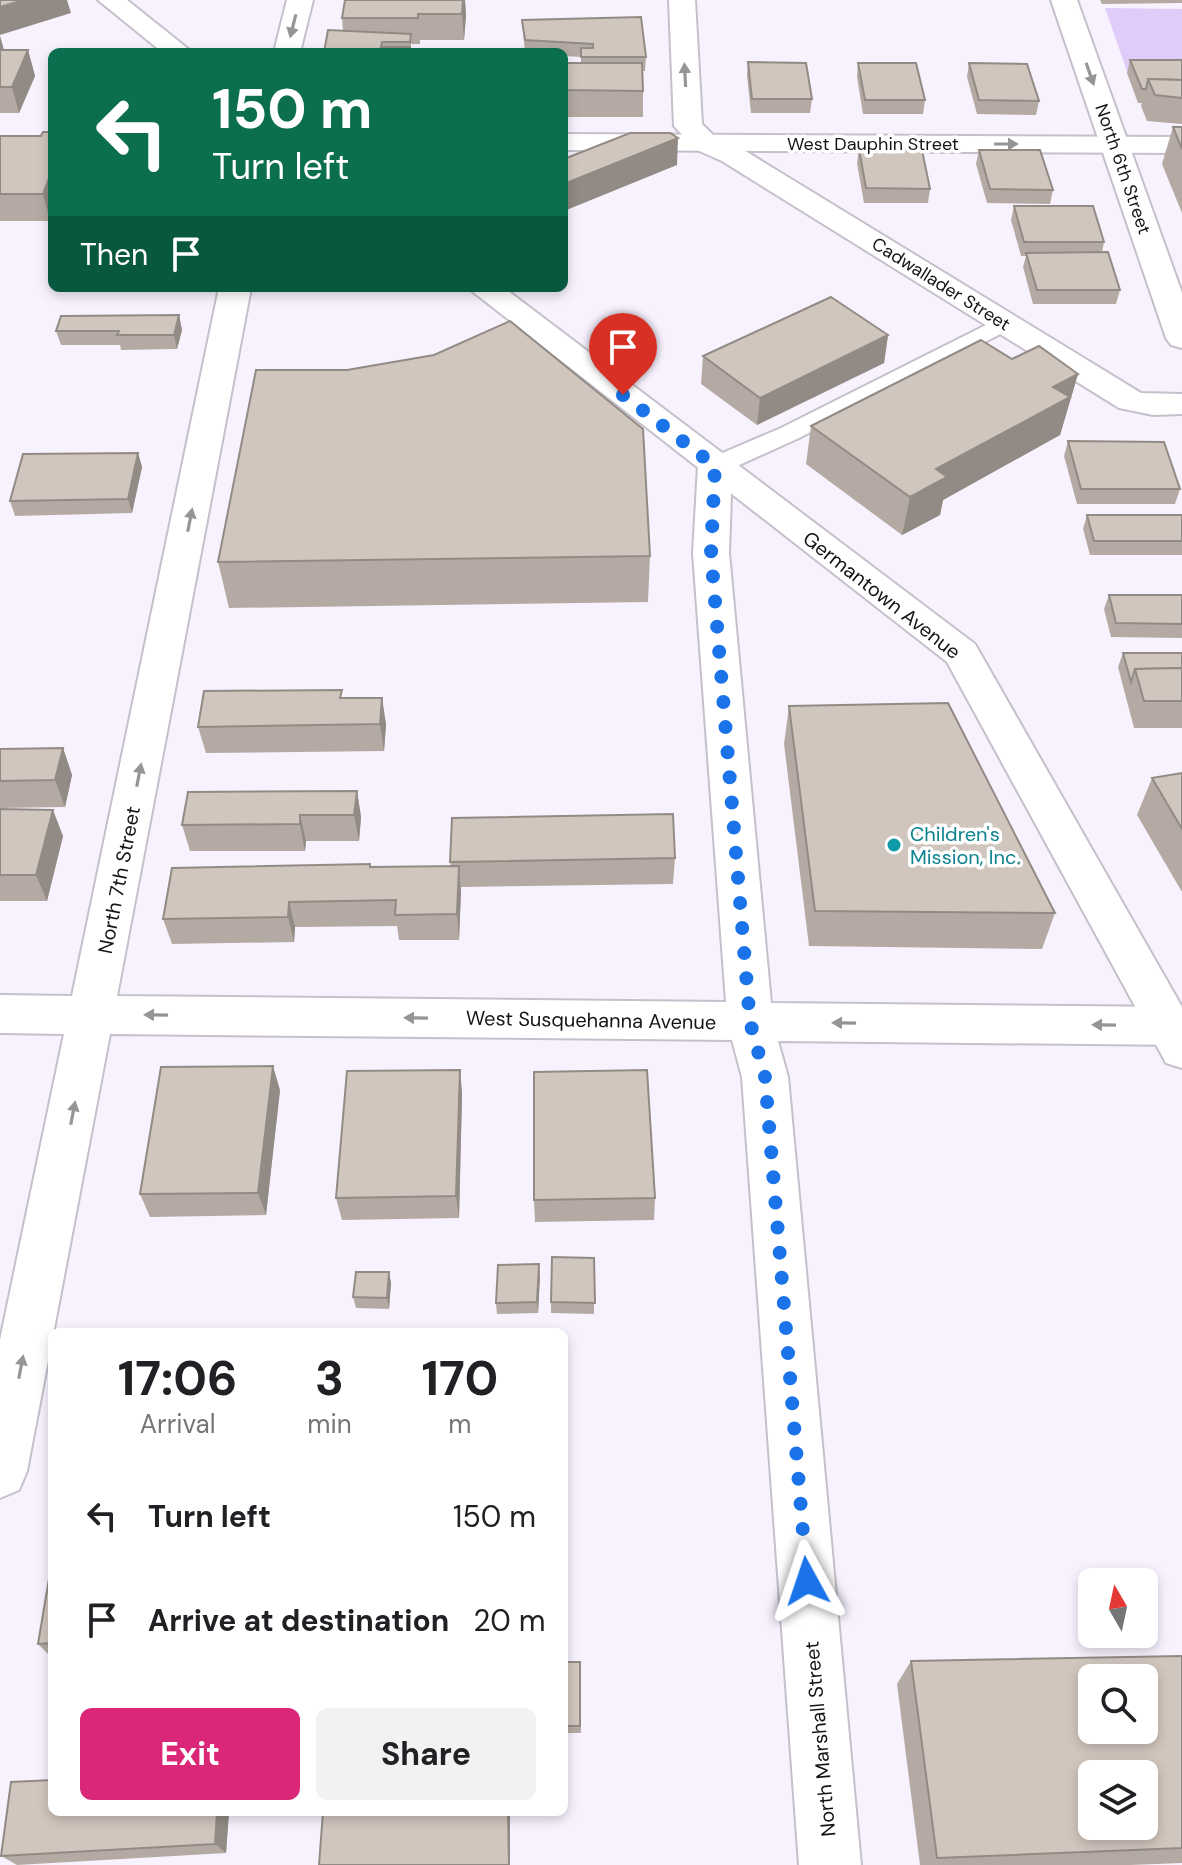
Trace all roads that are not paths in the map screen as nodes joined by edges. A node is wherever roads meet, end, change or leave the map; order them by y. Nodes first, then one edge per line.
1 (111, 0) edge
2 (300, 0) edge
3 (682, 0) edge
4 (1064, 0) edge
5 (174, 48) edge
6 (288, 48) edge
7 (568, 142) edge
8 (705, 143) junction
9 (1115, 145) junction
10 (1182, 145) edge
11 (234, 292) edge
12 (489, 292) edge
13 (1004, 323) junction
14 (1182, 338) edge
15 (1182, 404) edge
16 (715, 466) junction
17 (0, 1014) edge
18 (93, 1014) junction
19 (750, 1022) junction
20 (1178, 1034) edge
21 (0, 1471) edge
22 (830, 1865) edge

1 - 5 street
2 -> 6 street
8 -> 3 street
4 -> 9 street, North 6th Street
7 - 8 street, West Dauphin Street
8 -> 9 street, West Dauphin Street
8 - 13 street, Cadwallader Street
9 - 10 street, West Dauphin Street
9 - 14 street, North 6th Street
18 -> 11 street, North 7th Street
12 - 16 street, Germantown Avenue
13 - 15 street, Cadwallader Street
13 - 16 lane
16 - 19 street, North Marshall Street
16 - 20 street, Germantown Avenue
17 - 18 street, West Susquehanna Avenue
19 -> 18 street, West Susquehanna Avenue
21 -> 18 street, North 7th Street
20 -> 19 street, West Susquehanna Avenue
19 - 22 street, North Marshall Street

